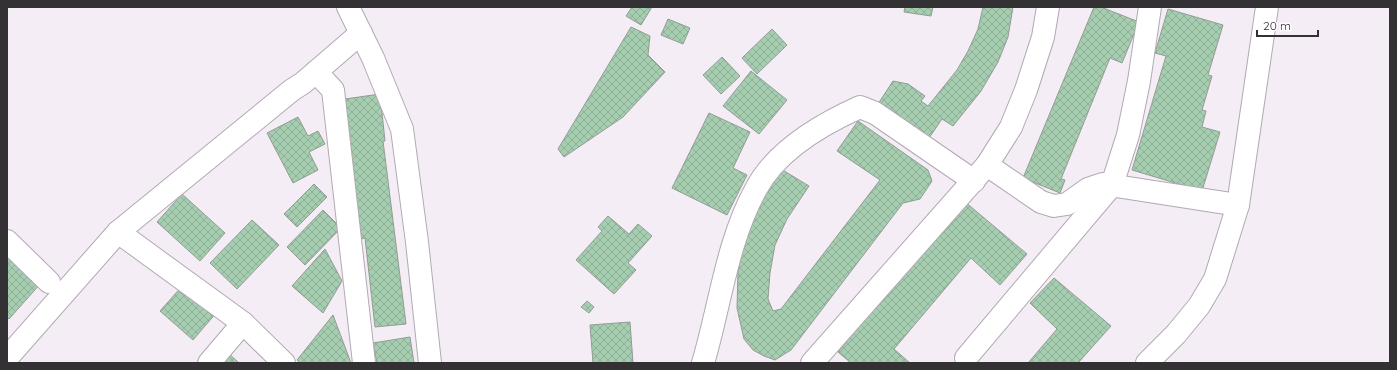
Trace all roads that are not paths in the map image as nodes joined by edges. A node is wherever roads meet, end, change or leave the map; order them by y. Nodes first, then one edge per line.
1 (348, 7) edge
2 (1048, 7) edge
3 (1150, 7) edge
4 (1267, 7) edge
5 (361, 33) junction
6 (316, 72) junction
7 (980, 173) junction
8 (1112, 185) junction
9 (1238, 205) junction
10 (118, 232) junction
11 (7, 241) edge
12 (49, 282) dead end
13 (242, 323) junction
14 (7, 358) edge
15 (966, 358) dead end
16 (821, 360) edge
17 (209, 363) edge
18 (284, 363) edge
19 (364, 363) edge
20 (430, 363) edge
21 (703, 363) edge
22 (1147, 363) edge

1 - 5 street
2 - 7 street
3 - 8 street
4 - 9 street
5 - 6 street
5 - 20 street
6 - 10 street
6 - 19 street
7 - 8 street
7 - 16 street
7 - 21 street
8 - 9 street
8 - 15 street
9 - 22 street
10 - 13 street
10 - 14 street
11 - 12 street
13 - 17 street
13 - 18 street

